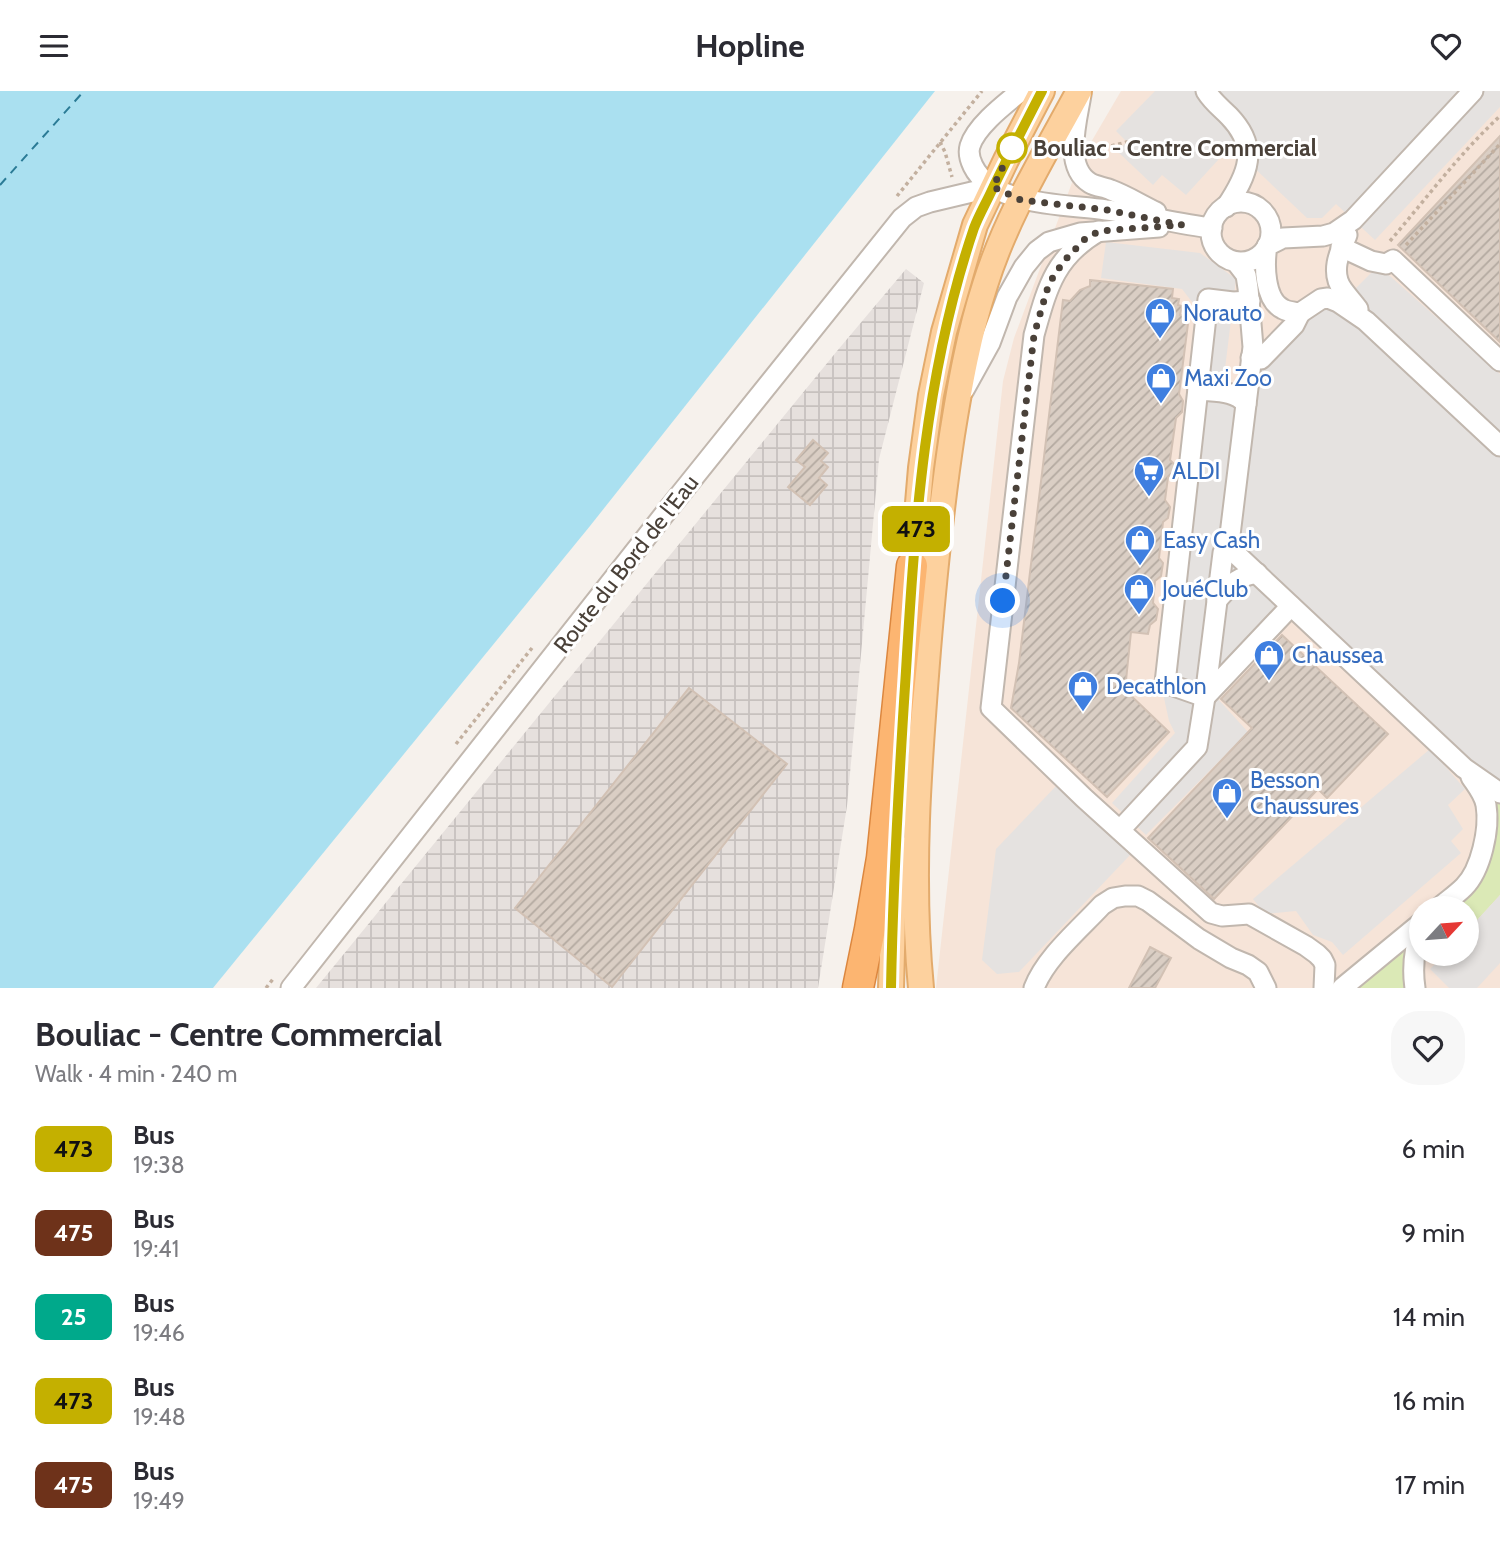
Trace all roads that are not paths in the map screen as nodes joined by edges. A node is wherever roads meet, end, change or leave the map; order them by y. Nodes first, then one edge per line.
1 (1021, 91) edge
2 (1042, 91) edge
3 (1081, 91) edge
4 (1206, 91) edge
5 (1474, 91) edge
6 (993, 187) junction
7 (1021, 200) junction
8 (1226, 207) junction
9 (1353, 220) junction
10 (1182, 225) junction
11 (1212, 228) junction
12 (1099, 231) junction
13 (1267, 246) junction
14 (1341, 247) junction
15 (1236, 262) junction
16 (1250, 301) junction
17 (1300, 313) junction
18 (1366, 321) junction
19 (1251, 358) junction
20 (1500, 361) edge
21 (1198, 390) junction
22 (958, 400) junction
23 (1246, 404) junction
24 (1500, 446) edge
25 (1230, 535) junction
26 (912, 566) junction
27 (1257, 573) junction
28 (1217, 600) junction
29 (1291, 606) junction
30 (1205, 697) junction
31 (1464, 768) junction
32 (1500, 793) edge
33 (1120, 830) junction
34 (1453, 896) edge
35 (1409, 933) edge
36 (1414, 966) edge
37 (291, 988) edge
38 (858, 988) edge
39 (891, 988) edge
40 (921, 988) edge
41 (1034, 988) edge
42 (1247, 988) edge
43 (1266, 988) edge
44 (1325, 988) edge
45 (1342, 988) edge
46 (1415, 988) edge

1 - 6 street
2 - 6 main road
3 - 7 main road
3 - 10 street
4 - 8 street
5 - 9 street
6 - 7 street
6 - 26 main road
6 - 37 street, Route du Bord de l'Eau
7 - 10 street
7 - 22 main road
8 - 11 street
8 - 13 street
9 - 13 street
9 - 14 street
10 - 11 street
10 - 12 street
11 - 15 street
12 - 22 street
12 - 33 street
13 - 15 street
13 - 17 street
14 - 18 street
14 - 20 street
15 - 16 street
16 - 19 street
16 - 21 street
17 - 18 street
17 - 19 street
18 - 24 street
19 - 23 street
21 - 23 street
21 - 30 street
22 - 40 main road
23 - 25 street
25 - 27 street
25 - 28 street
26 - 38 highway
26 - 39 main road
27 - 28 street
27 - 29 street
28 - 30 street
29 - 30 street
29 - 31 street
30 - 33 street
31 - 32 street
31 - 34 street
33 - 44 street
35 - 45 street
36 - 46 street
41 - 43 street
42 - 43 street

